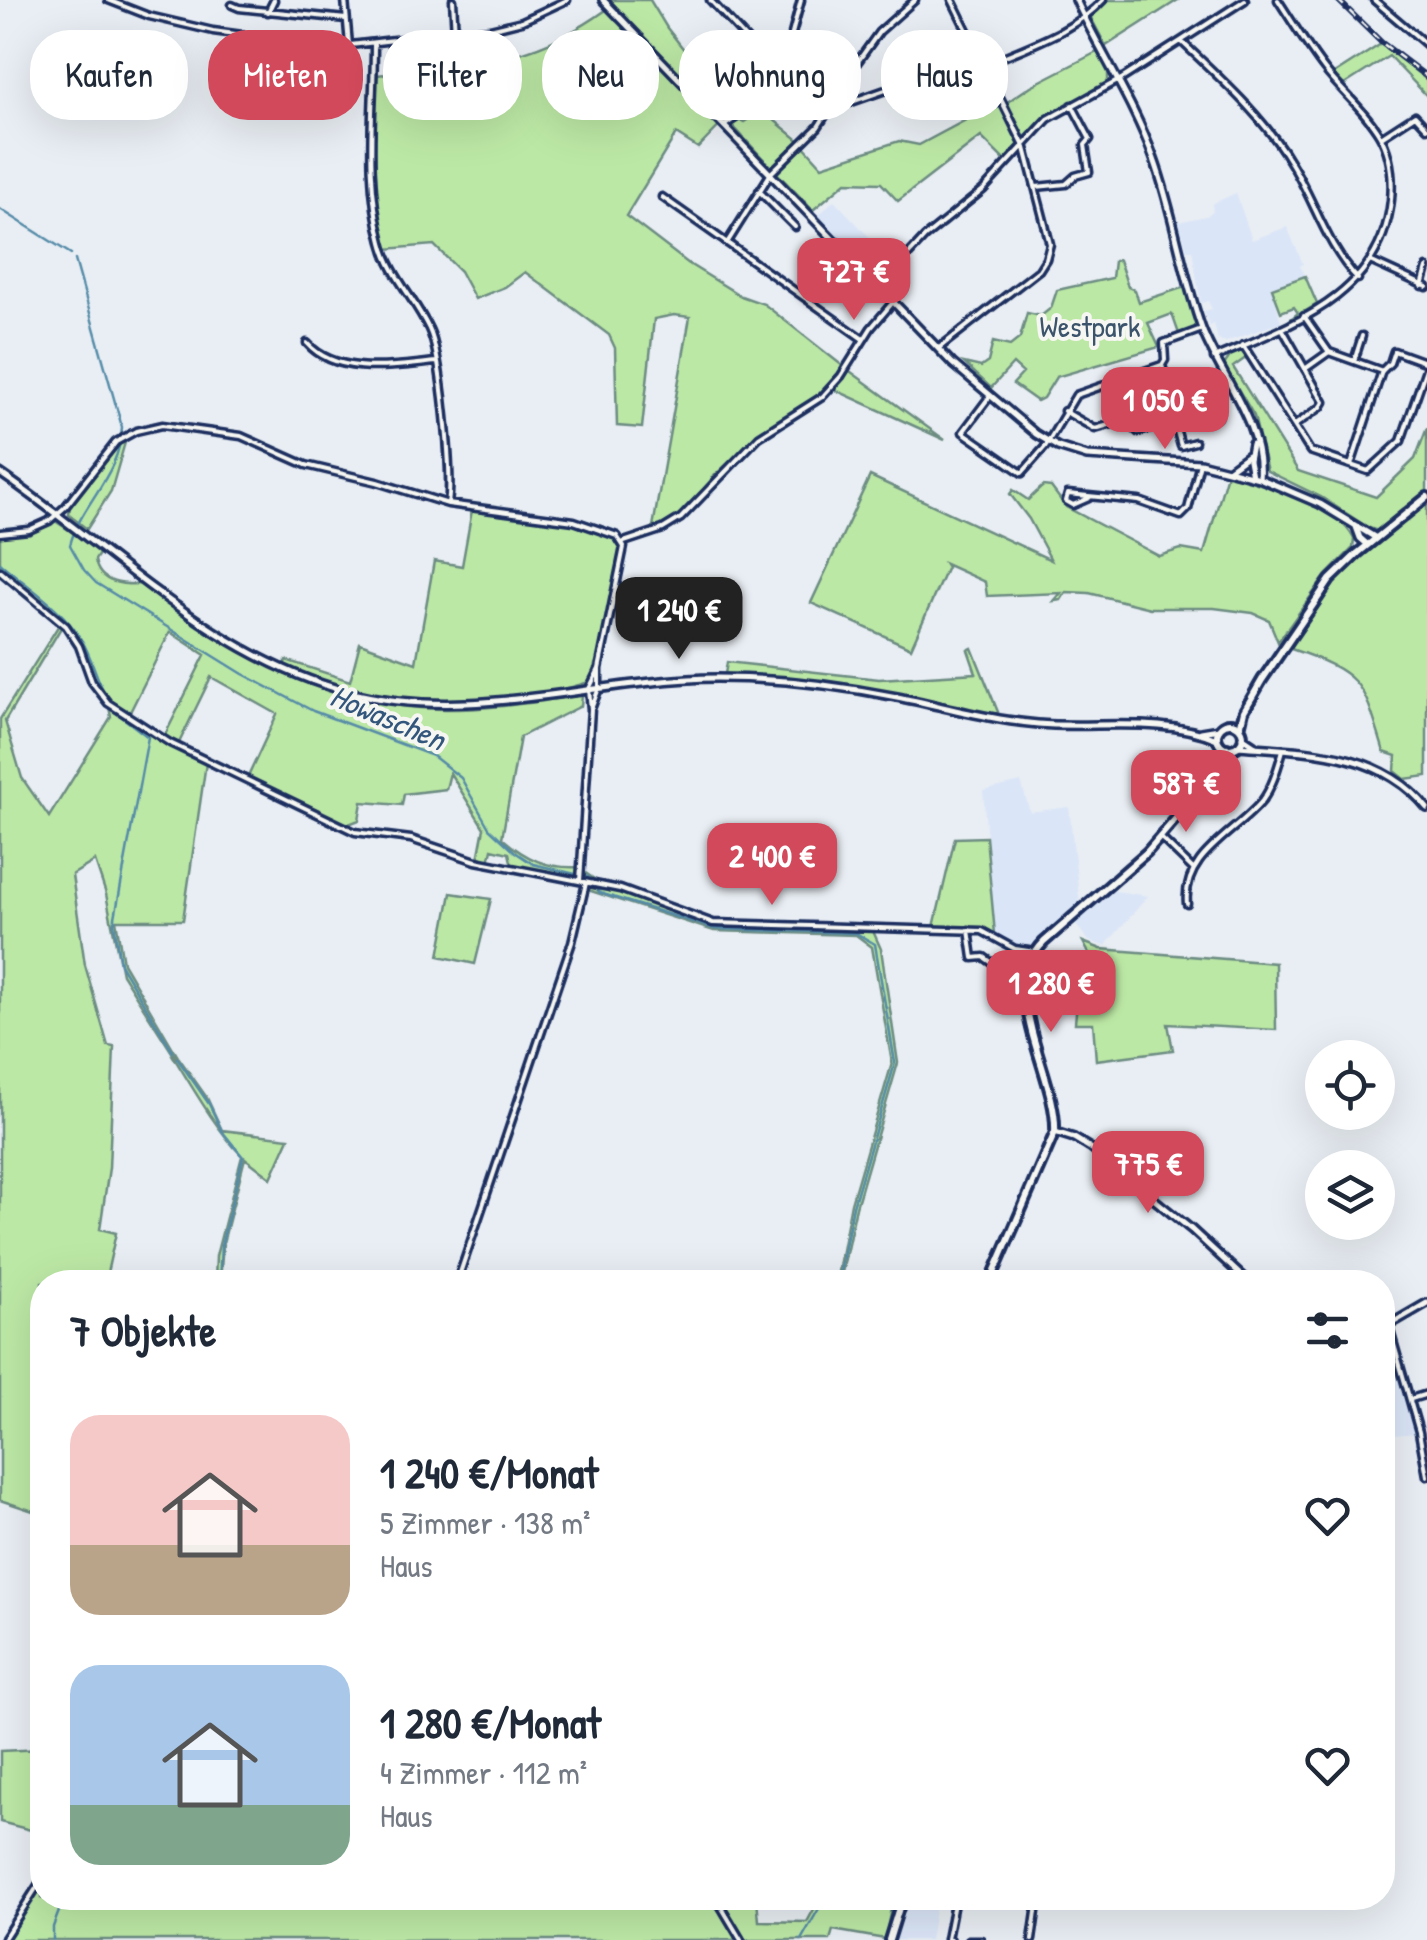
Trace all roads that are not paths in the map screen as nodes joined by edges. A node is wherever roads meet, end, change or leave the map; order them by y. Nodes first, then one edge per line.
1 (108, 0) edge
2 (274, 0) edge
3 (345, 0) edge
4 (453, 0) edge
5 (567, 0) edge
6 (603, 0) edge
7 (710, 0) edge
8 (801, 0) edge
9 (915, 0) edge
10 (952, 0) edge
11 (1076, 0) edge
12 (1102, 0) edge
13 (1244, 0) edge
14 (1278, 0) edge
15 (1374, 0) edge
16 (232, 4) dead end
17 (268, 12) junction
18 (1084, 17) junction
19 (346, 19) junction
20 (209, 30) edge
21 (347, 30) edge
22 (455, 30) edge
23 (479, 30) edge
24 (737, 30) edge
25 (793, 30) edge
26 (965, 30) edge
27 (1180, 41) junction
28 (383, 43) edge
29 (374, 44) junction
30 (1427, 44) edge
31 (363, 45) edge
32 (1008, 54) edge
33 (861, 58) edge
34 (1118, 81) junction
35 (1072, 105) junction
36 (1008, 116) edge
37 (732, 120) edge
38 (822, 120) edge
39 (725, 125) junction
40 (1427, 128) edge
41 (1381, 137) junction
42 (1022, 144) junction
43 (771, 173) junction
44 (1036, 187) junction
45 (760, 191) junction
46 (662, 197) dead end
47 (795, 227) dead end
48 (727, 243) junction
49 (1372, 262) junction
50 (1427, 268) edge
51 (1358, 279) junction
52 (880, 285) junction
53 (1424, 286) edge
54 (894, 300) junction
55 (1304, 316) junction
56 (1282, 328) junction
57 (1202, 329) junction
58 (1362, 336) dead end
59 (863, 338) junction
60 (307, 342) dead end
61 (1244, 345) junction
62 (939, 348) junction
63 (1329, 352) junction
64 (1214, 358) junction
65 (1354, 360) junction
66 (438, 362) junction
67 (1162, 364) junction
68 (1427, 364) edge
69 (1305, 369) junction
70 (1382, 371) junction
71 (990, 396) junction
72 (1064, 412) junction
73 (1218, 417) dead end
74 (1178, 422) junction
75 (1295, 425) junction
76 (1252, 440) junction
77 (1048, 442) junction
78 (1195, 442) dead end
79 (1250, 453) junction
80 (1200, 463) junction
81 (1351, 466) junction
82 (1229, 469) junction
83 (0, 473) edge
84 (1256, 477) junction
85 (1089, 498) dead end
86 (1427, 498) edge
87 (448, 504) junction
88 (58, 514) junction
89 (1356, 527) junction
90 (0, 533) edge
91 (1360, 538) junction
92 (1376, 538) junction
93 (624, 542) junction
94 (1368, 545) junction
95 (1358, 553) junction
96 (0, 570) edge
97 (599, 669) junction
98 (598, 688) junction
99 (589, 689) junction
100 (1249, 702) junction
101 (591, 708) junction
102 (1229, 723) junction
103 (1240, 728) junction
104 (1219, 729) junction
105 (1198, 732) junction
106 (1242, 737) junction
107 (1221, 744) junction
108 (1237, 746) junction
109 (1261, 748) junction
110 (1284, 750) junction
111 (1427, 808) edge
112 (1160, 838) junction
113 (1193, 869) junction
114 (584, 882) junction
115 (1187, 904) dead end
116 (969, 930) junction
117 (1014, 949) junction
118 (1035, 952) junction
119 (1029, 967) junction
120 (998, 968) dead end
121 (1055, 1132) junction
122 (461, 1270) edge
123 (996, 1270) edge
124 (1235, 1270) edge
125 (1427, 1303) edge
126 (1395, 1323) edge
127 (1395, 1354) edge
128 (1427, 1394) edge
129 (1411, 1399) junction
130 (1427, 1476) edge
131 (30, 1897) edge
132 (723, 1910) edge
133 (896, 1910) edge
134 (953, 1910) edge
135 (1036, 1910) edge
136 (3, 1940) edge
137 (741, 1940) edge
138 (889, 1940) edge
139 (948, 1940) edge
140 (968, 1940) edge
141 (981, 1940) edge
142 (1032, 1940) edge

1 - 20 street
2 - 17 street
3 - 19 street
4 - 22 street
5 - 23 street
6 - 39 street
7 - 24 street
8 - 25 street
9 - 33 street
10 - 26 street
11 - 18 street
12 - 18 street
13 - 27 street
14 - 41 street
15 - 30 street
16 - 17 street
17 - 19 street
18 - 32 street
18 - 34 street
19 - 21 street
27 - 34 street
27 - 51 street
28 - 29 street
29 - 31 street
29 - 66 street
34 - 35 street
34 - 57 street
35 - 42 street
35 - 44 street
36 - 42 street
37 - 39 street
38 - 43 street
39 - 43 street
40 - 41 street
41 - 49 street
42 - 44 street
42 - 52 street
43 - 45 street
43 - 52 street
44 - 62 street
45 - 47 street
45 - 48 street
46 - 48 street
48 - 59 street
49 - 51 street
49 - 53 street
50 - 53 street
51 - 55 street
52 - 54 street
54 - 59 street
54 - 62 street
55 - 56 street
55 - 63 street
56 - 61 street
56 - 69 street
57 - 64 street
57 - 67 street
58 - 65 street
59 - 93 street
60 - 66 street
61 - 64 street
61 - 75 street
62 - 71 street
63 - 65 street
63 - 69 street
64 - 76 street
65 - 70 street
66 - 87 street
67 - 72 street
67 - 74 street
68 - 70 street
68 - 81 street
69 - 75 street
70 - 81 street
71 - 77 street
71 - 77 street
72 - 74 street
72 - 77 street
73 - 74 street
74 - 78 street
75 - 81 street
76 - 79 street
76 - 84 street
77 - 80 street
79 - 82 street
79 - 84 street
80 - 82 street
80 - 85 street
82 - 84 street
83 - 88 street
84 - 89 street
86 - 92 main road
87 - 88 street
87 - 93 street
88 - 90 street
88 - 99 street
89 - 91 street
89 - 92 street
91 - 94 street
91 - 95 street
92 - 94 main road
93 - 97 street
94 - 95 main road
95 - 100 main road
96 - 114 street
97 - 98 street
97 - 99 street
98 - 99 street
98 - 101 street
98 - 105 street
99 - 101 street
100 - 102 main road
100 - 103 main road
101 - 114 street
102 - 103 main road
102 - 104 main road
103 - 106 main road
104 - 105 street
104 - 107 main road
105 - 107 street
106 - 108 main road
106 - 109 street
107 - 108 main road
107 - 112 main road
108 - 109 street
109 - 110 street
110 - 111 street
110 - 113 street
112 - 113 street
112 - 118 main road
113 - 115 street
114 - 116 street
114 - 122 street
116 - 117 street
116 - 120 street
117 - 118 street
117 - 119 street
118 - 119 main road
119 - 121 main road
121 - 123 main road
121 - 124 street
125 - 126 street
127 - 129 street
128 - 129 street
129 - 130 street
131 - 136 street
132 - 137 street
133 - 138 main road
134 - 139 street
135 - 142 street
140 - 141 street

